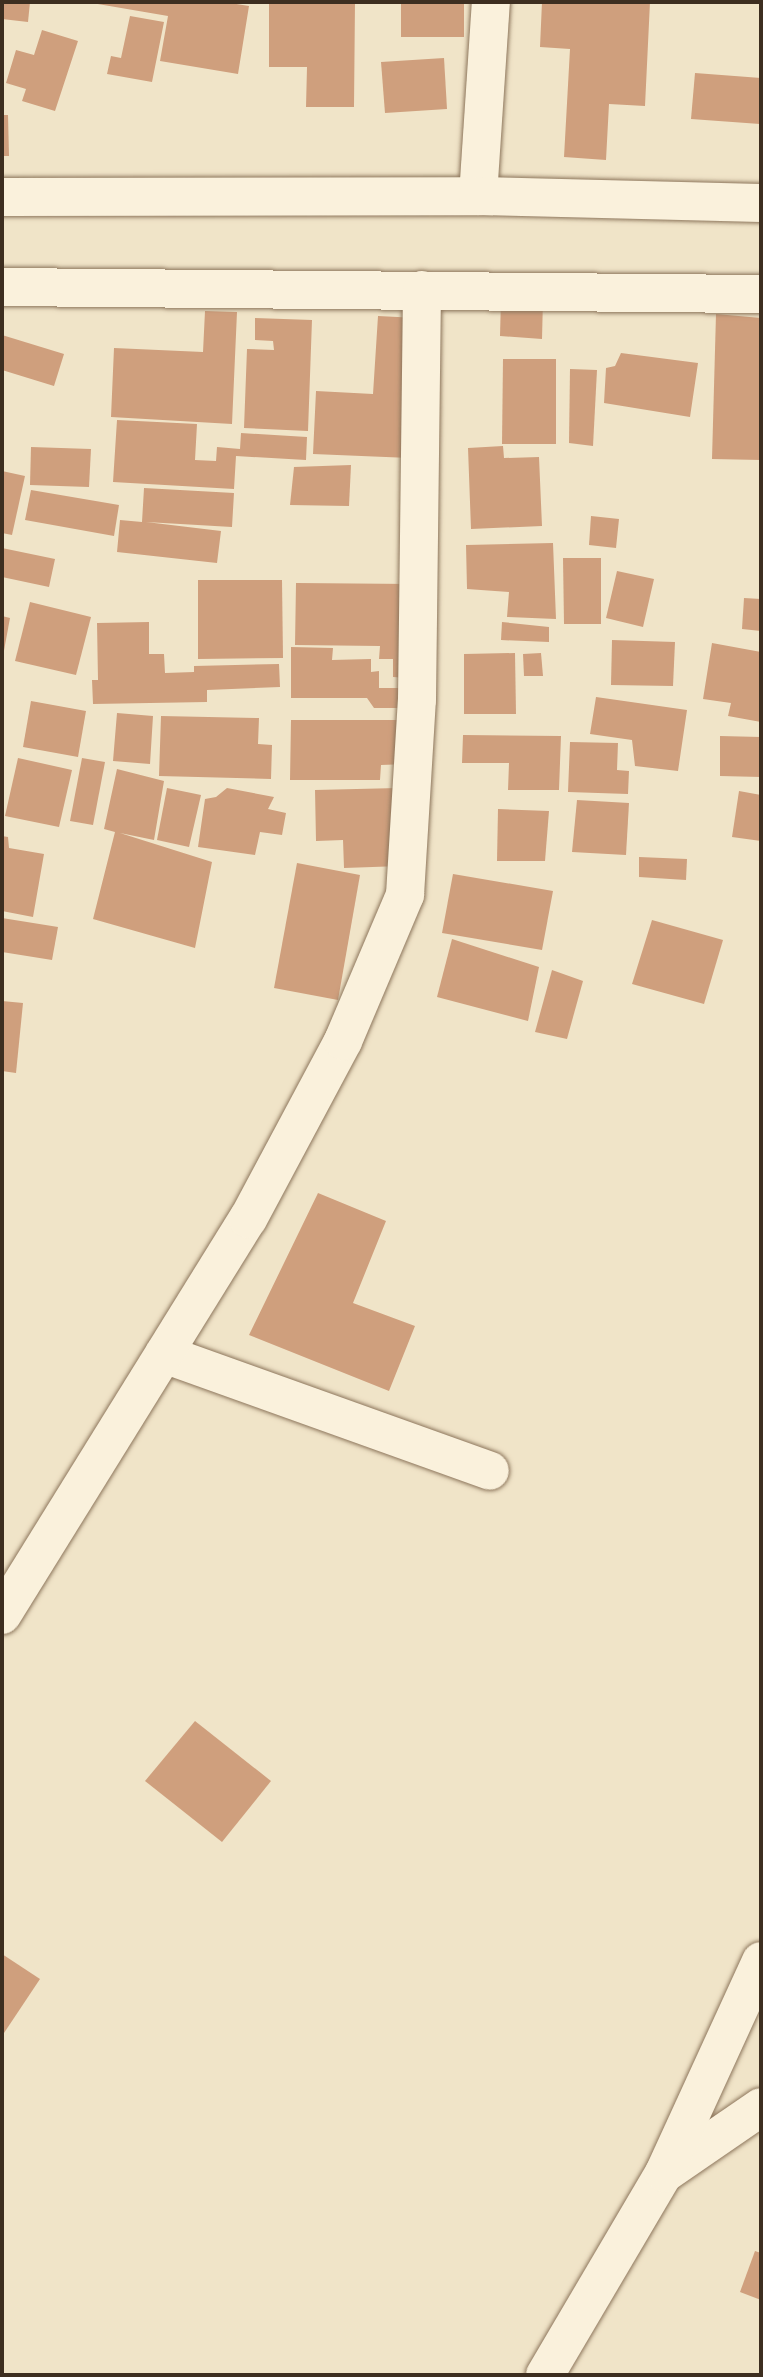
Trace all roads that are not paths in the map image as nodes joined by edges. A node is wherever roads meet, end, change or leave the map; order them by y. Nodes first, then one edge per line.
1 (491, 2) edge
2 (478, 196) junction
3 (2, 197) edge
4 (761, 203) edge
5 (2, 287) edge
6 (422, 290) junction
7 (761, 293) edge
8 (164, 1354) junction
9 (490, 1471) dead end
10 (2, 1615) edge
11 (761, 1961) edge
12 (761, 2107) edge
13 (664, 2173) junction
14 (545, 2375) edge

1 - 2 street
2 - 3 street
2 - 4 street
5 - 6 street
6 - 7 street
6 - 8 street
8 - 9 street
8 - 10 street
11 - 13 street
12 - 13 street
13 - 14 street

